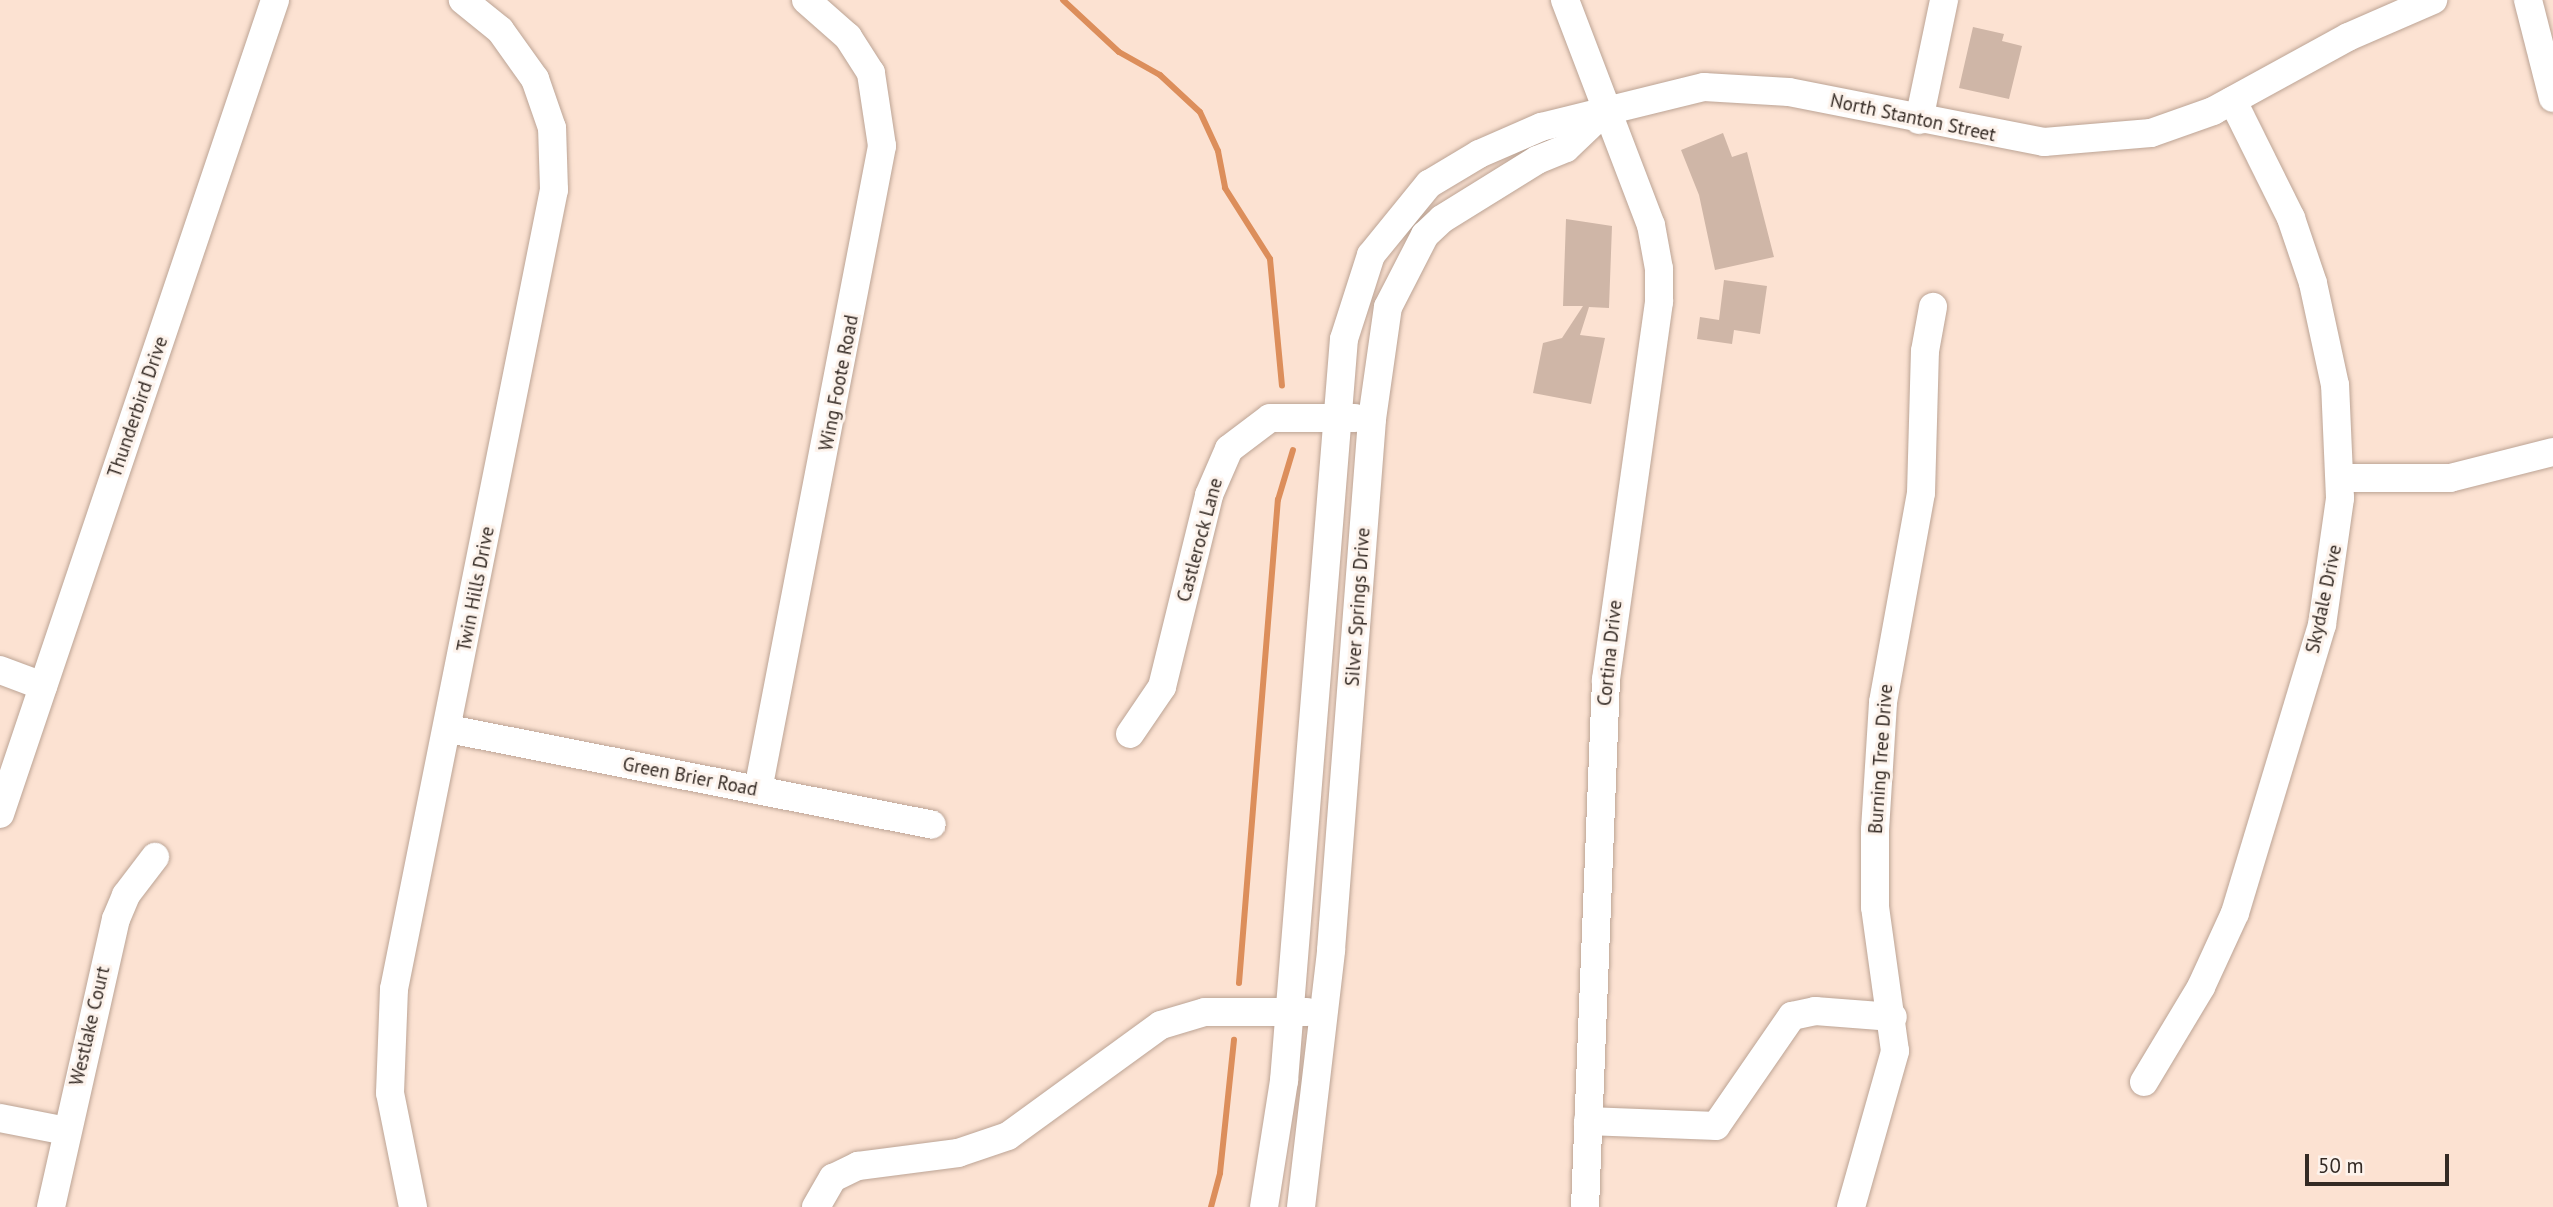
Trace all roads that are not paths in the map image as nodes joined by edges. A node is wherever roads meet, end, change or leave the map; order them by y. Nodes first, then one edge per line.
1 (275, 0) edge
2 (463, 0) edge
3 (806, 0) edge
4 (1565, 0) edge
5 (1944, 0) edge
6 (2433, 0) edge
7 (2528, 0) edge
8 (2553, 98) edge
9 (2233, 101) junction
10 (1604, 112) junction
11 (1919, 120) junction
12 (1397, 219) joint
13 (1933, 307) dead end
14 (1336, 416) junction
15 (1372, 419) junction
16 (2553, 452) edge
17 (2341, 478) junction
18 (0, 670) edge
19 (43, 686) junction
20 (449, 729) junction
21 (1130, 734) dead end
22 (758, 790) junction
23 (0, 814) edge
24 (932, 825) dead end
25 (155, 857) dead end
26 (1289, 1011) junction
27 (1325, 1013) junction
28 (1893, 1017) junction
29 (2144, 1082) dead end
30 (0, 1118) edge
31 (1588, 1121) junction
32 (67, 1132) junction
33 (51, 1207) edge
34 (413, 1207) edge
35 (816, 1207) edge
36 (1264, 1207) edge
37 (1301, 1207) edge
38 (1585, 1207) edge
39 (1851, 1207) edge

1 - 19 street, Thunderbird Drive
2 - 20 street, Twin Hills Drive
3 - 22 street, Wing Foote Road
4 - 10 street, Cortina Drive
5 - 11 street
6 - 9 street, North Stanton Street
7 - 8 street
9 - 11 street, North Stanton Street
9 - 17 street, Skydale Drive
10 - 11 street, North Stanton Street
10 - 12 street, North Stanton Street
10 - 15 street, Silver Springs Drive
10 - 31 street, Cortina Drive
12 - 14 street, Silver Springs Drive
13 - 28 street, Burning Tree Drive
14 - 15 street, Castlerock Lane
14 - 21 street, Castlerock Lane
14 - 26 street, Silver Springs Drive
15 - 27 street, Silver Springs Drive
16 - 17 street
17 - 29 street, Skydale Drive
18 - 19 street
19 - 23 street, Thunderbird Drive
20 - 22 street, Green Brier Road
20 - 34 street, Twin Hills Drive
22 - 24 street, Green Brier Road
25 - 32 street, Westlake Court
26 - 27 street
26 - 35 street
26 - 36 street, Silver Springs Drive
27 - 37 street, Silver Springs Drive
28 - 31 street
28 - 39 street, Burning Tree Drive
30 - 32 street
31 - 38 street, Cortina Drive
32 - 33 street, Westlake Court

